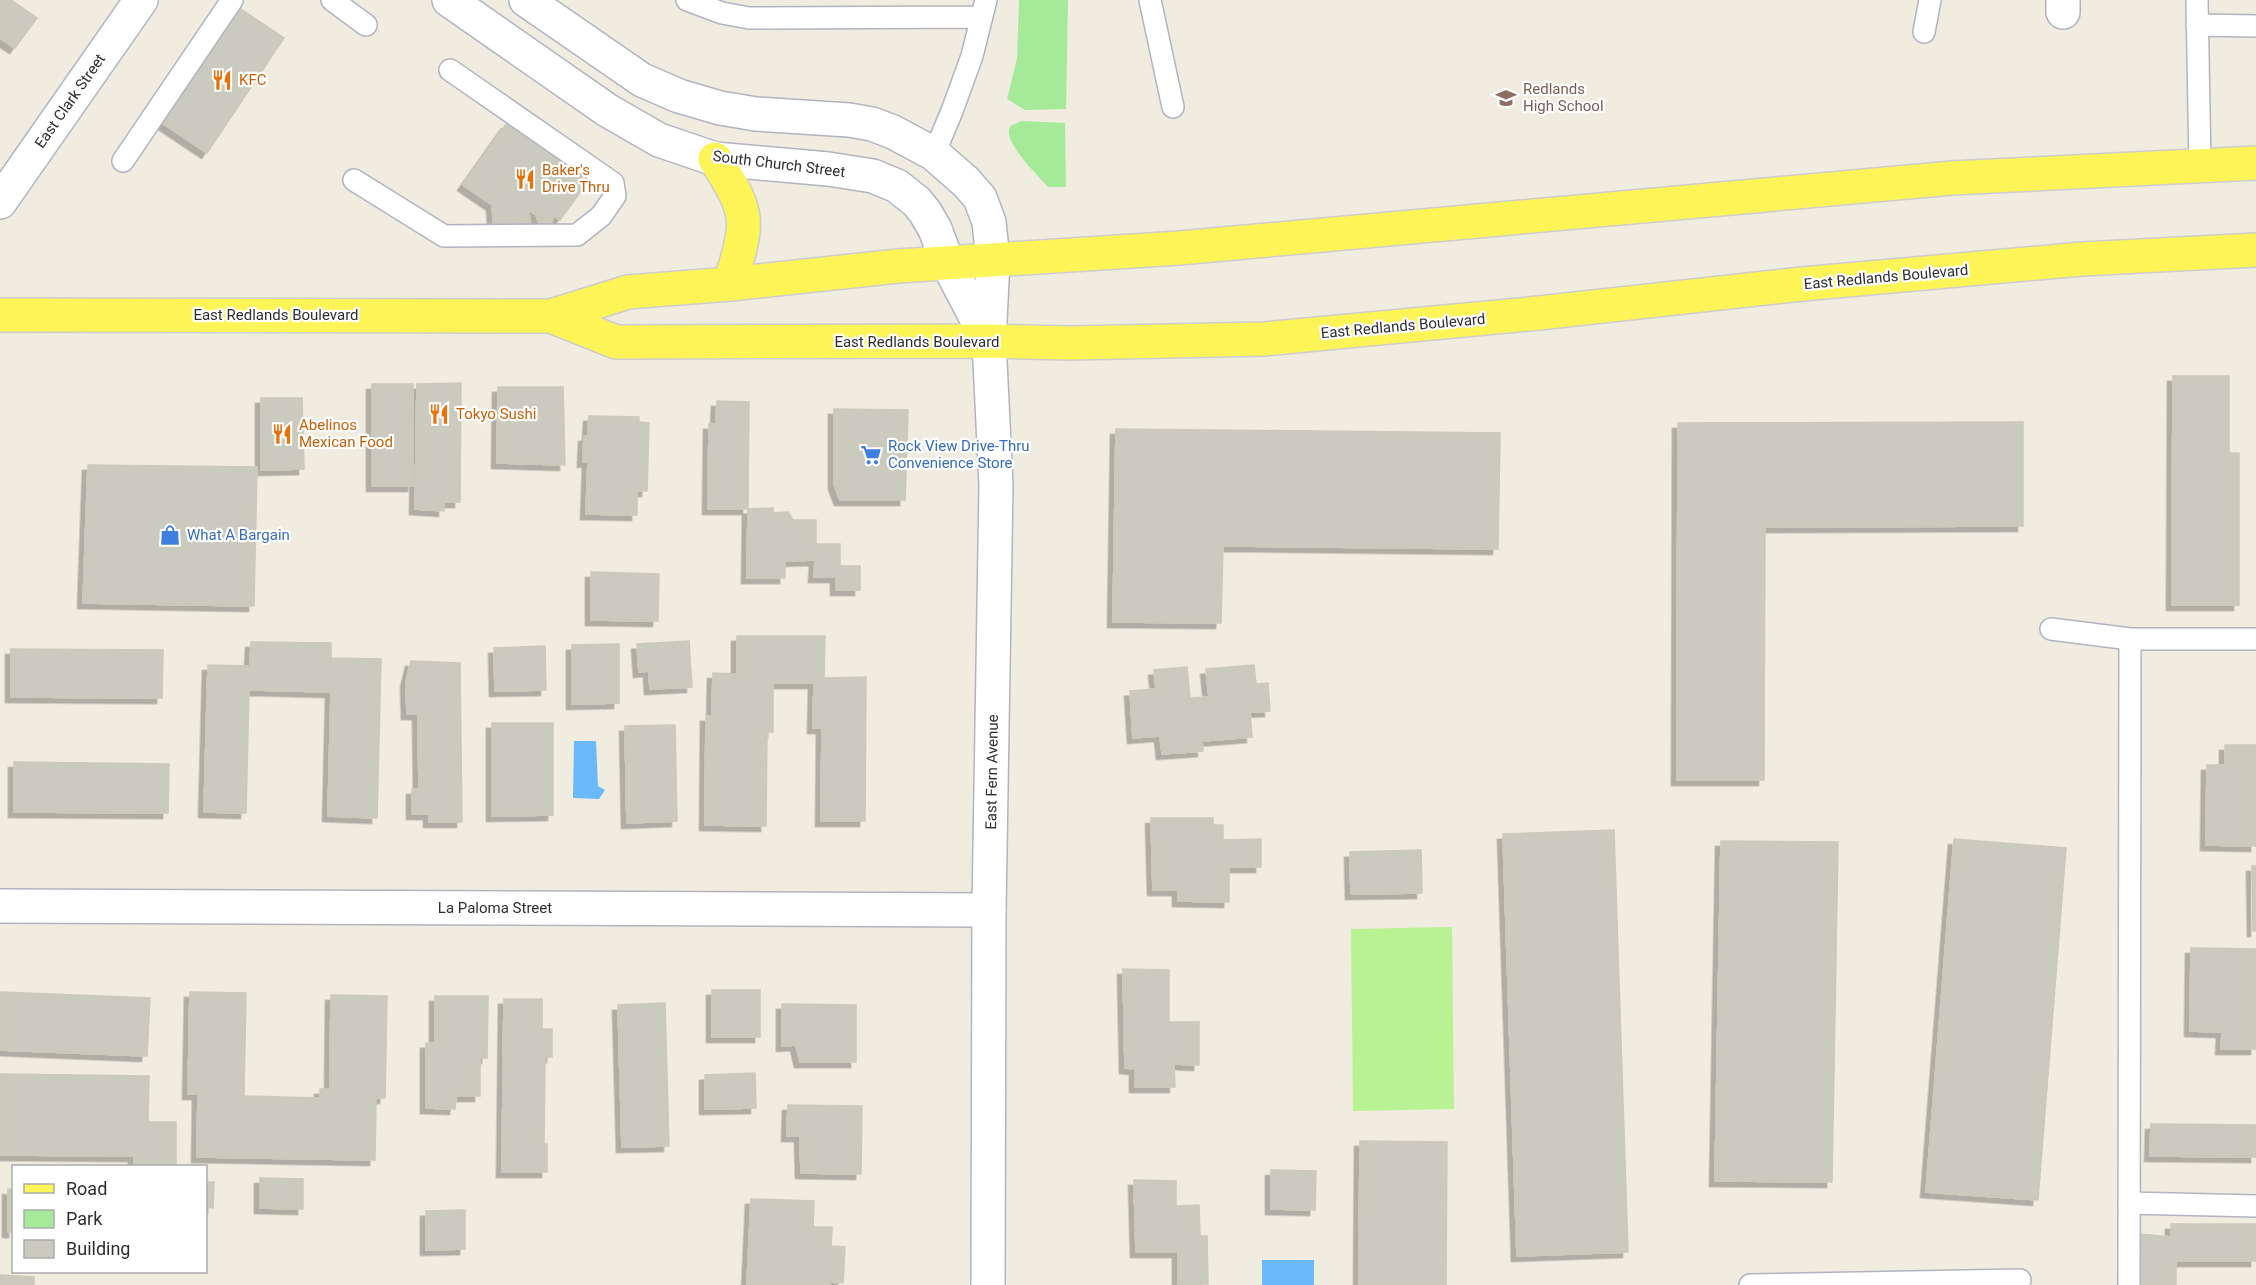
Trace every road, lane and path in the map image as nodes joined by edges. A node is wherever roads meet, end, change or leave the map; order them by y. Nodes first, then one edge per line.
1 (141, 0) edge
2 (231, 0) edge
3 (332, 0) edge
4 (449, 0) edge
5 (526, 0) edge
6 (687, 0) edge
7 (1150, 0) edge
8 (1930, 0) edge
9 (2197, 0) edge
10 (983, 8) edge
11 (366, 25) dead end
12 (2197, 26) junction
13 (2256, 26) edge
14 (1924, 32) dead end
15 (450, 70) dead end
16 (1173, 107) dead end
17 (934, 154) junction
18 (715, 159) junction
19 (123, 160) dead end
20 (2256, 163) edge
21 (2200, 165) junction
22 (354, 180) dead end
23 (0, 202) edge
24 (2256, 250) edge
25 (993, 260) junction
26 (948, 264) junction
27 (730, 284) junction
28 (0, 315) edge
29 (551, 316) junction
30 (989, 341) junction
31 (2050, 629) dead end
32 (2130, 639) junction
33 (2256, 639) edge
34 (0, 906) edge
35 (989, 910) junction
36 (2129, 1203) junction
37 (2256, 1206) edge
38 (2020, 1280) dead end
39 (988, 1285) edge
40 (1750, 1285) edge
41 (2129, 1285) edge

1 - 23 street, East Clark Street
2 - 19 lane
3 - 11 lane
4 - 18 street, South Church Street
5 - 17 street
6 - 10 lane
7 - 16 lane
8 - 14 lane
9 - 12 lane
10 - 17 lane
12 - 13 lane
12 - 21 lane
15 - 22 lane
17 - 25 street
18 - 26 street, South Church Street
18 - 27 main road
20 - 21 main road, East Redlands Boulevard
21 - 25 main road, East Redlands Boulevard
24 - 30 main road, East Redlands Boulevard
25 - 26 main road, East Redlands Boulevard
25 - 30 street, East Fern Avenue
26 - 27 main road, East Redlands Boulevard
26 - 30 street, South Church Street
27 - 29 main road, East Redlands Boulevard
28 - 29 main road, East Redlands Boulevard
29 - 30 main road, East Redlands Boulevard
30 - 35 street, East Fern Avenue
31 - 32 lane
32 - 33 lane
32 - 36 lane
34 - 35 street, La Paloma Street
35 - 39 street, East Fern Avenue
36 - 37 lane
36 - 41 lane
38 - 40 lane

